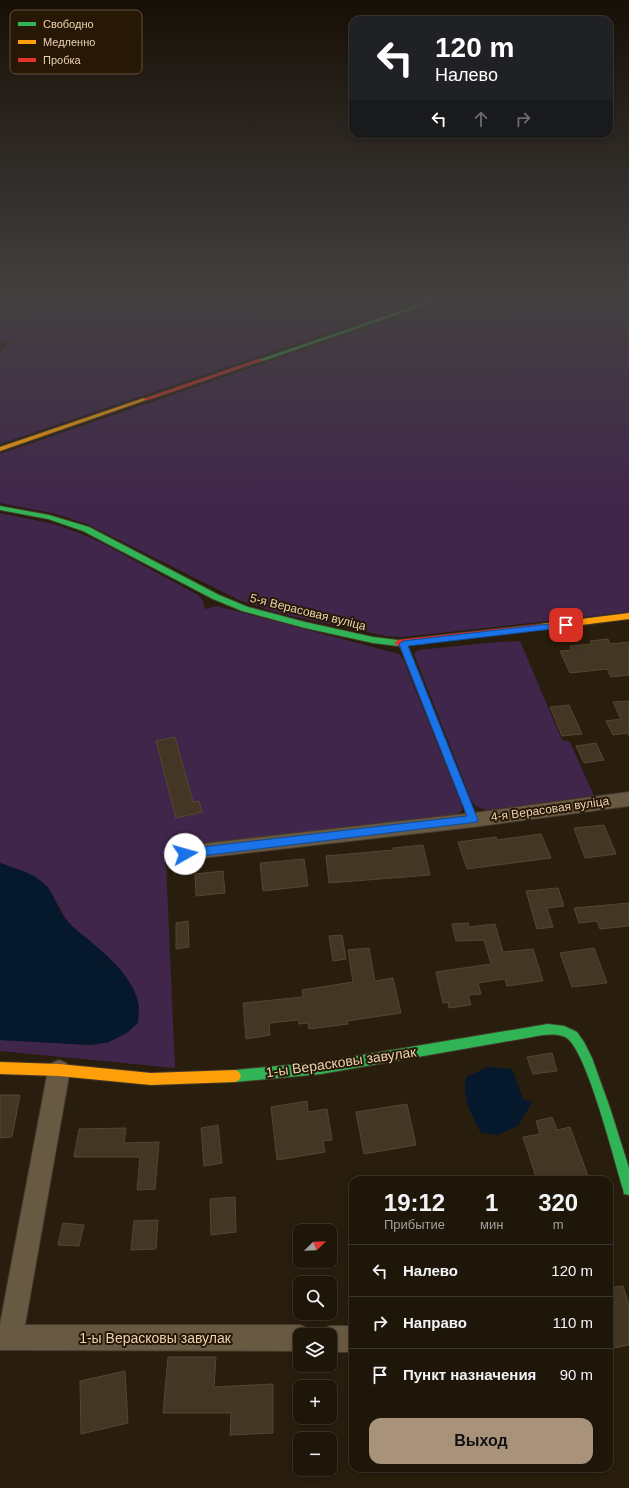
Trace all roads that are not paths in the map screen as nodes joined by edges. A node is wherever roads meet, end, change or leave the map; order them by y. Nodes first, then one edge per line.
1 (248, 364) edge
2 (0, 449) edge
3 (0, 508) edge
4 (629, 616) edge
5 (403, 644) junction
6 (629, 799) edge
7 (473, 820) junction
8 (185, 854) dead end
9 (0, 1068) edge
10 (59, 1070) junction
11 (629, 1189) edge
12 (5, 1337) edge
13 (293, 1338) edge
14 (337, 1339) edge
15 (349, 1339) edge

1 - 2 street
3 - 5 street, 5-я Верасовая вуліца
4 - 5 street, 5-я Верасовая вуліца
5 - 7 lane
6 - 7 street, 4-я Верасовая вуліца
7 - 8 street, 4-я Верасовая вуліца
9 - 10 street, 1-ы Верасковы завулак
10 - 11 street, 1-ы Верасковы завулак
10 - 12 street, 1-ы Верасковы завулак
12 - 13 street, 1-ы Верасковы завулак
14 - 15 street

